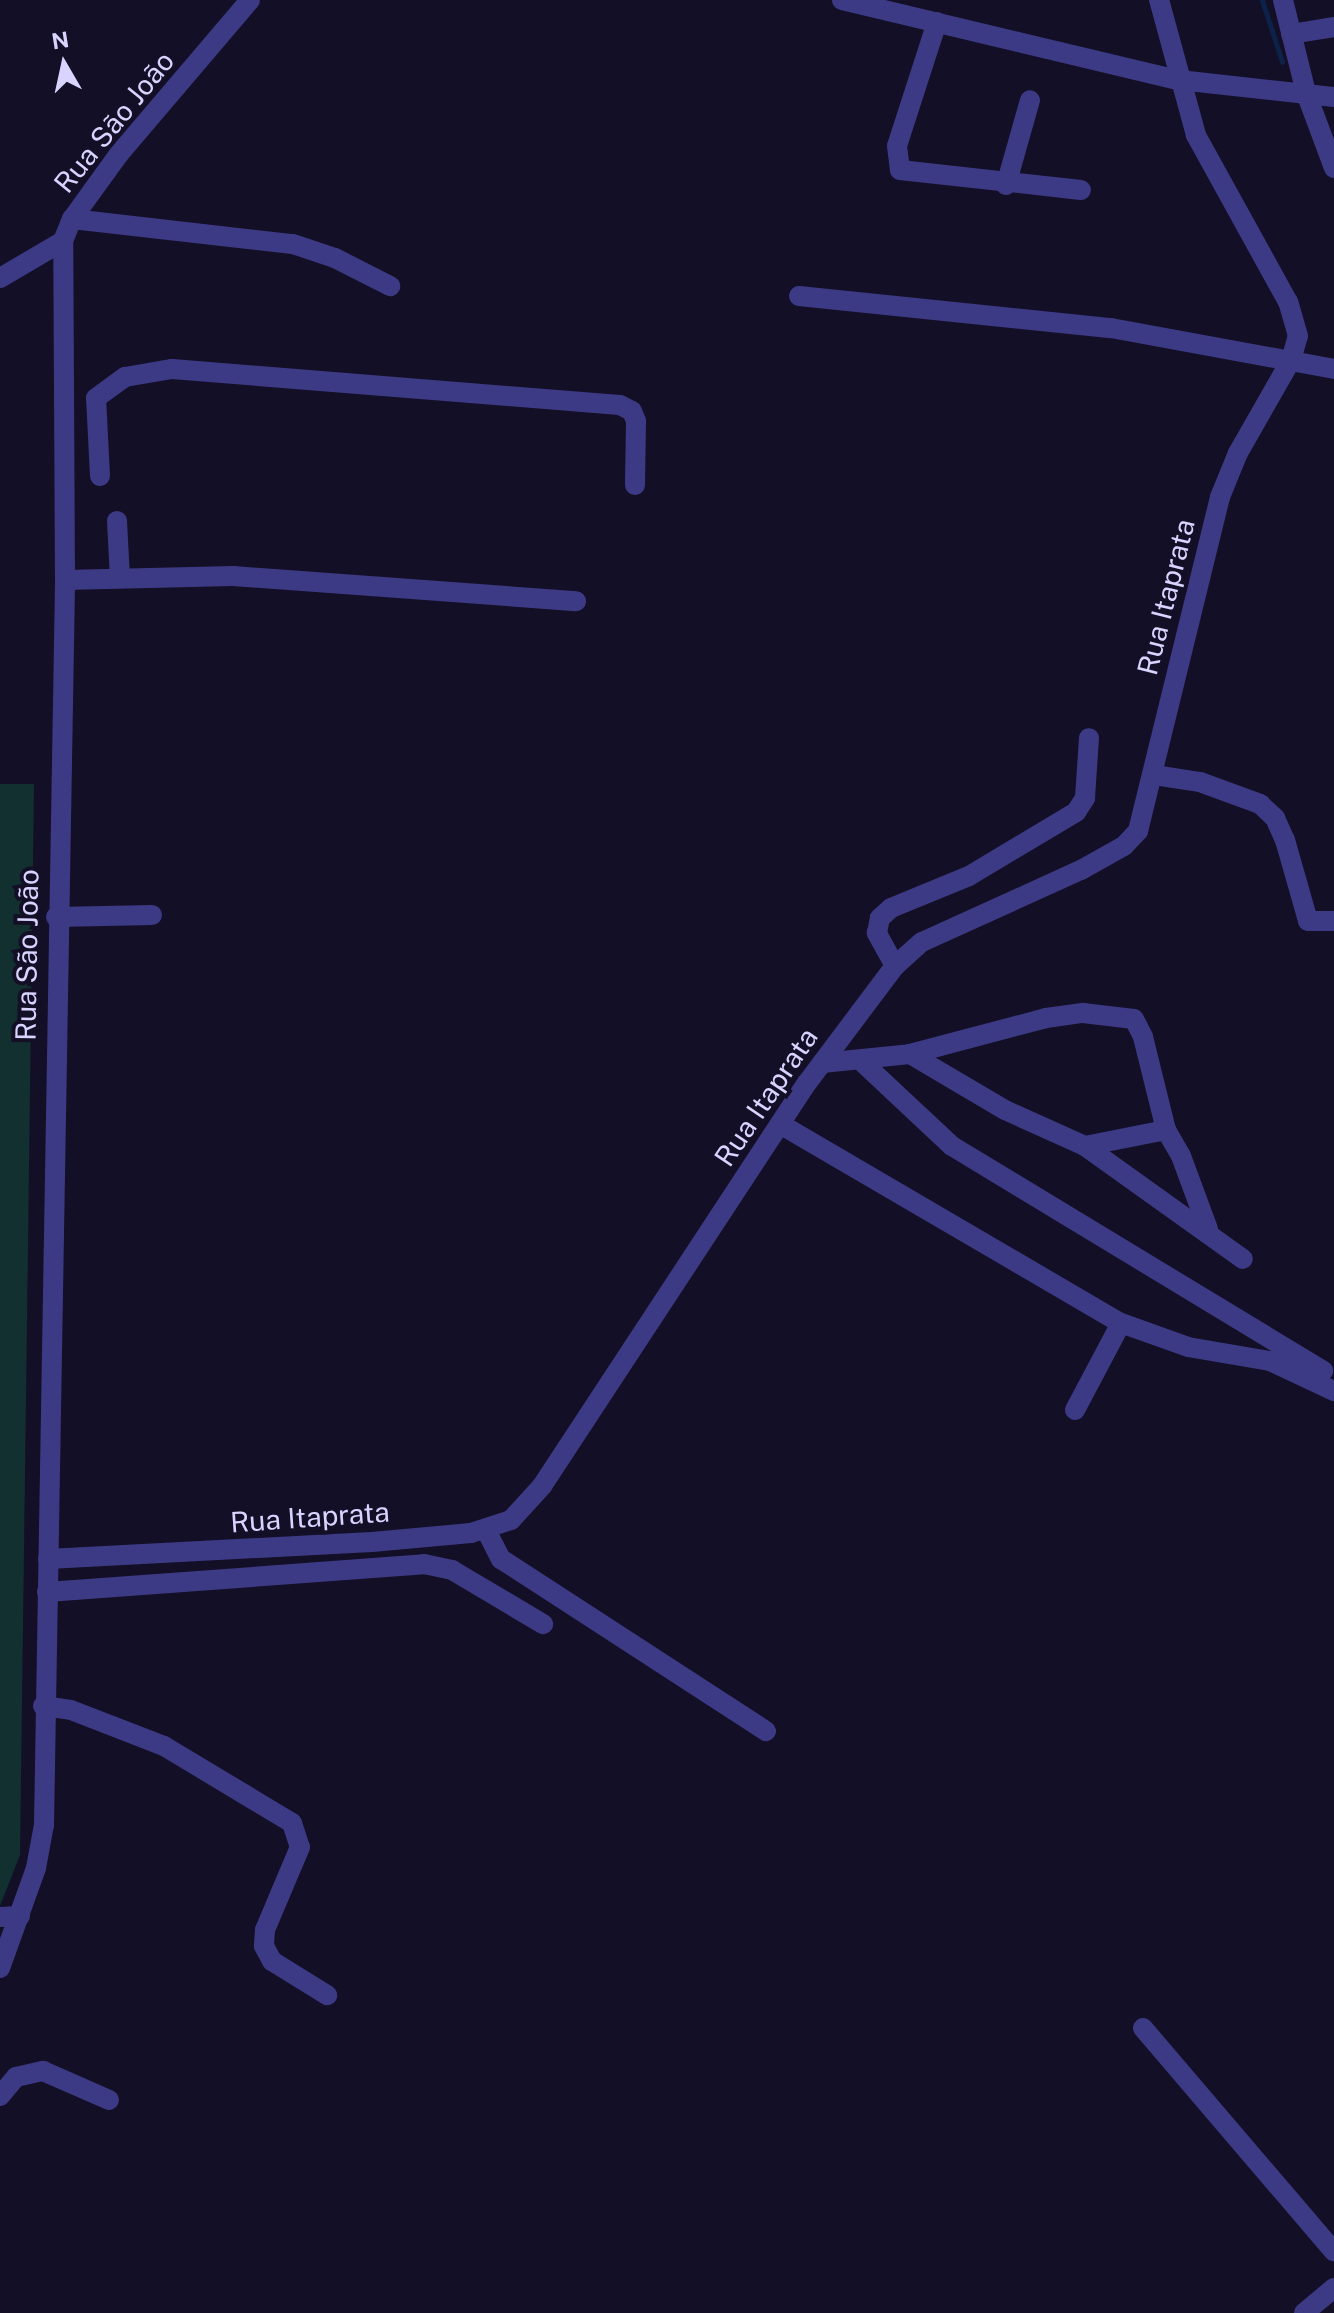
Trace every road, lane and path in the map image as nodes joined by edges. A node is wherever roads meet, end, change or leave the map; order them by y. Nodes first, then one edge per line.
1 (250, 0) edge
2 (842, 0) edge
3 (1159, 0) edge
4 (1283, 0) edge
5 (937, 22) junction
6 (1334, 27) edge
7 (1291, 34) junction
8 (1179, 80) junction
9 (1306, 93) junction
10 (1334, 97) edge
11 (1030, 100) dead end
12 (1334, 168) edge
13 (1006, 185) junction
14 (1081, 190) dead end
15 (72, 219) junction
16 (63, 241) junction
17 (0, 278) edge
18 (390, 286) dead end
19 (799, 296) dead end
20 (1291, 360) junction
21 (1334, 369) edge
22 (96, 398) junction
23 (64, 399) junction
24 (100, 476) dead end
25 (635, 485) dead end
26 (117, 521) dead end
27 (120, 578) junction
28 (65, 580) junction
29 (576, 601) dead end
30 (1089, 738) dead end
31 (1154, 775) junction
32 (152, 915) dead end
33 (56, 917) junction
34 (1334, 921) edge
35 (895, 966) junction
36 (910, 1054) junction
37 (860, 1060) junction
38 (822, 1063) junction
39 (780, 1124) junction
40 (1166, 1130) junction
41 (1085, 1146) junction
42 (1208, 1229) junction
43 (1243, 1259) dead end
44 (1121, 1323) junction
45 (1334, 1377) edge
46 (1334, 1391) edge
47 (1075, 1410) dead end
48 (486, 1530) junction
49 (48, 1559) junction
50 (47, 1592) junction
51 (543, 1624) dead end
52 (43, 1706) junction
53 (766, 1731) dead end
54 (10, 1917) edge
55 (0, 1968) edge
56 (327, 1995) dead end
57 (1143, 2028) dead end
58 (0, 2096) edge
59 (109, 2100) dead end
60 (1334, 2252) edge
61 (1334, 2288) edge
62 (1304, 2313) edge

1 - 15 street, Rua São João
2 - 5 street
3 - 8 street
4 - 7 street
5 - 8 street
5 - 13 street
6 - 7 street
7 - 9 street
8 - 9 street
8 - 20 street
9 - 10 street
9 - 12 street
11 - 13 street
13 - 14 street
15 - 16 street, Rua São João
15 - 18 street
16 - 17 street
16 - 23 street, Rua São João
19 - 20 street
20 - 21 street
20 - 31 street, Rua Itaprata
22 - 23 street
22 - 24 street
22 - 25 street
23 - 28 street, Rua São João
26 - 27 street
27 - 28 street
27 - 29 street
28 - 33 street, Rua São João
30 - 35 street
31 - 34 street
31 - 35 street, Rua Itaprata
32 - 33 street
33 - 49 street, Rua São João
35 - 38 street, Rua Itaprata
36 - 37 street
36 - 40 street
36 - 41 street
37 - 38 street
37 - 45 street
38 - 39 street, Rua Itaprata
39 - 44 street
39 - 48 street, Rua Itaprata
40 - 41 street
40 - 42 street
41 - 42 street
42 - 43 street
44 - 46 street
44 - 47 street
48 - 49 street, Rua Itaprata
48 - 53 street
49 - 50 street, Rua São João
50 - 51 street
50 - 52 street, Rua São João
52 - 54 street, Rua São João
52 - 56 street
54 - 55 street, Rua São João
57 - 60 street
58 - 59 street
61 - 62 street

